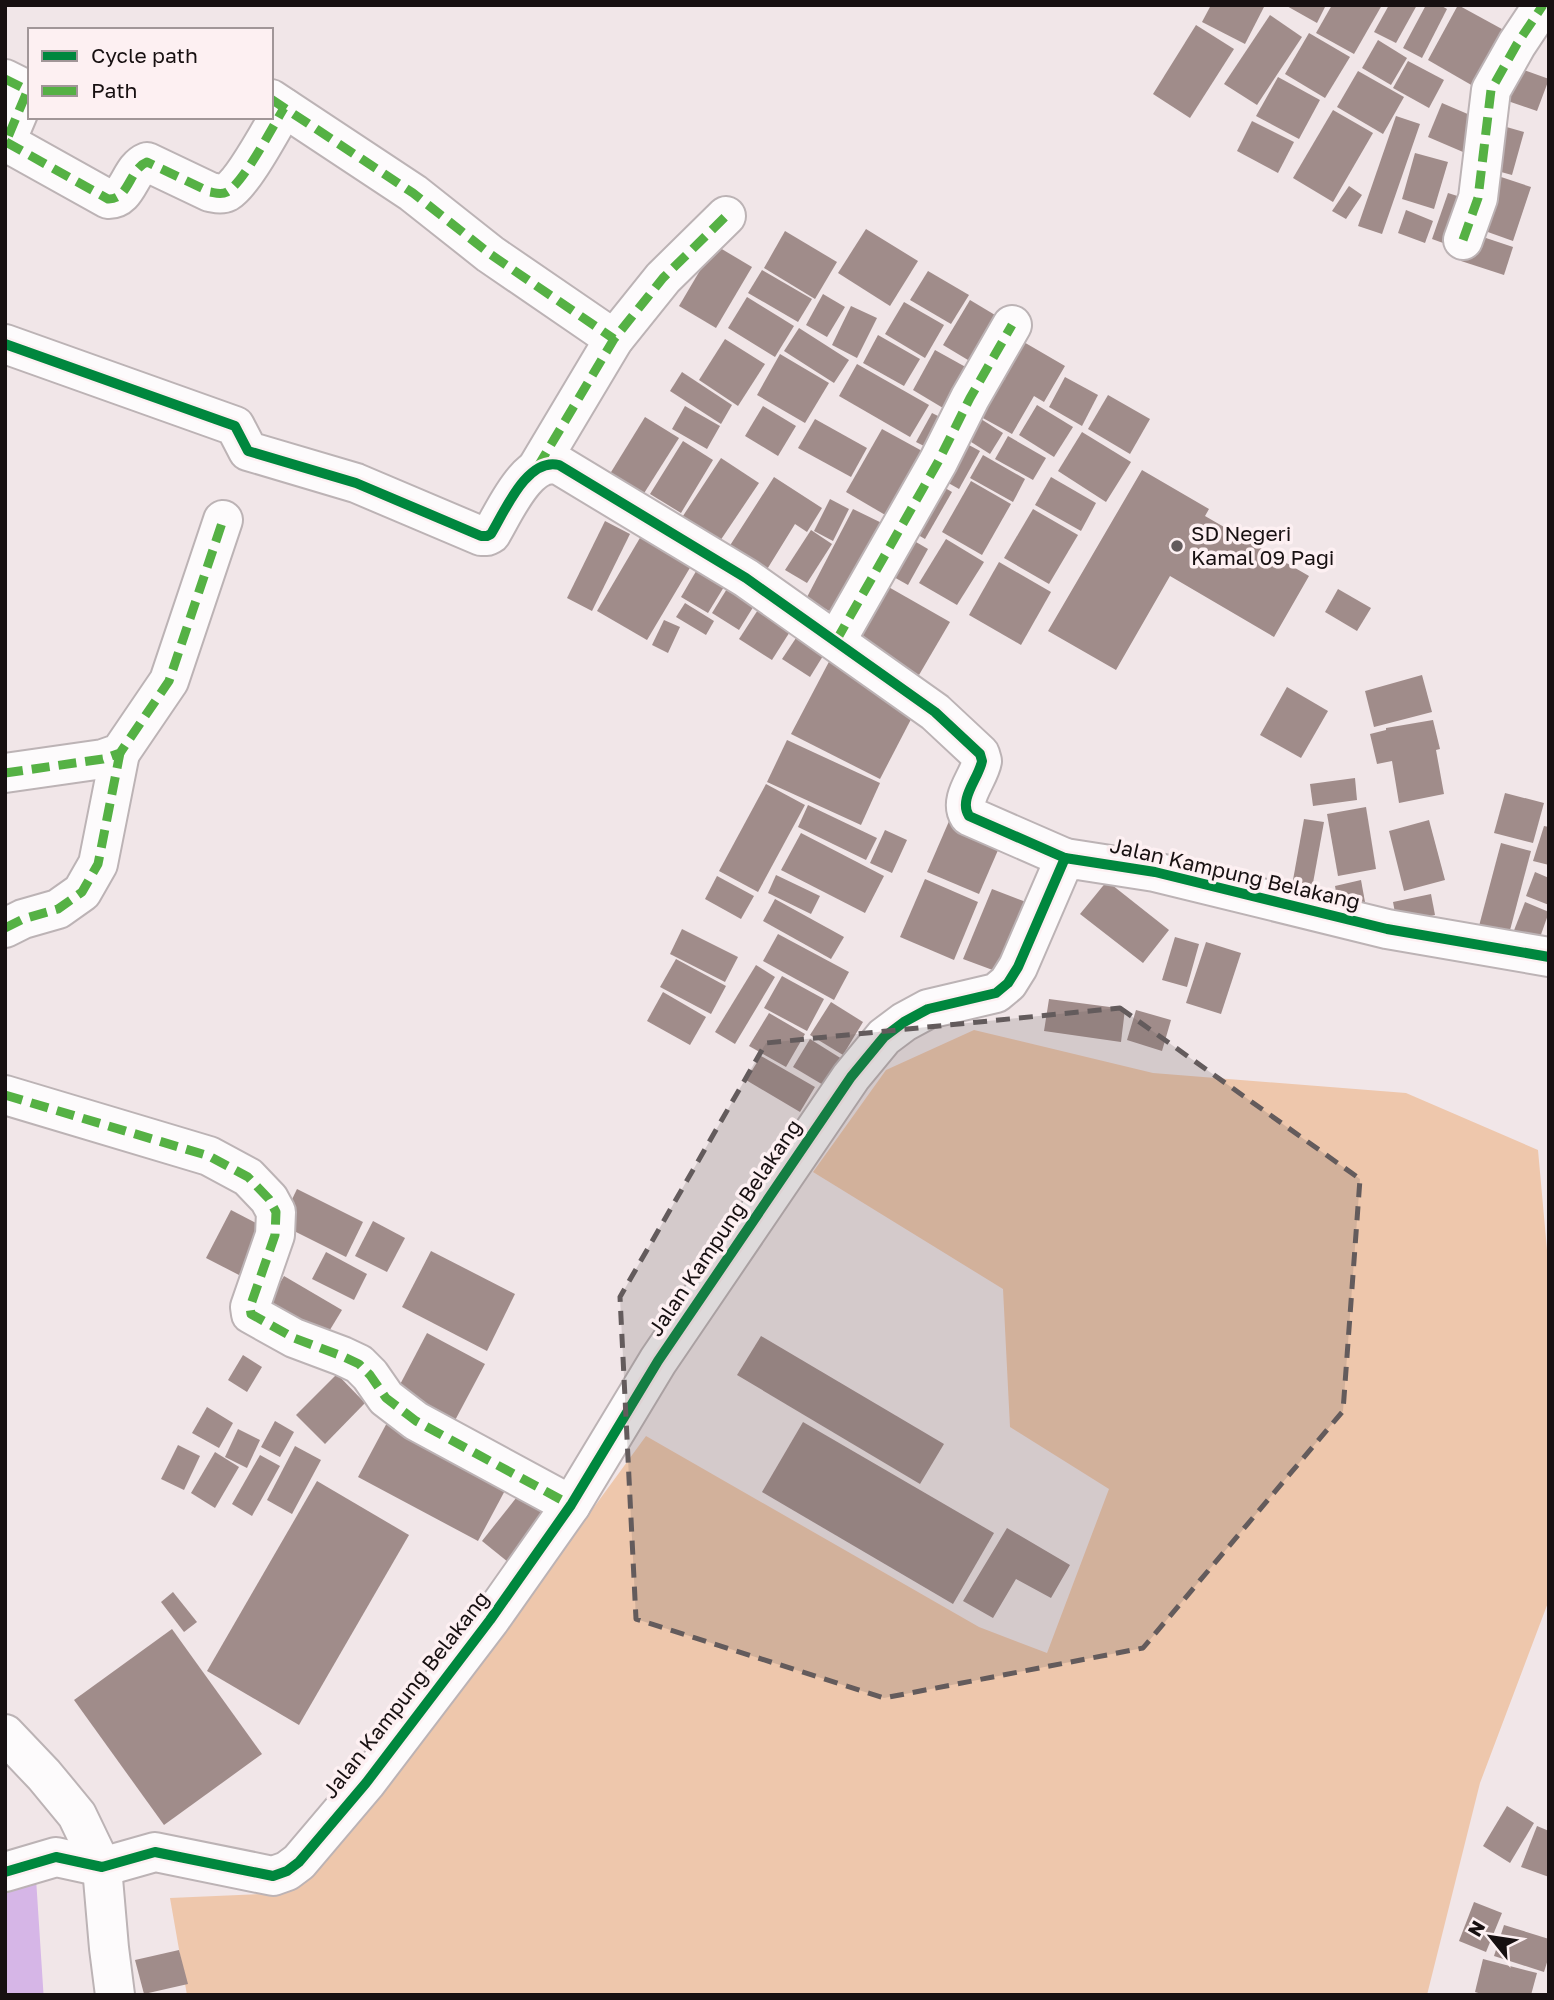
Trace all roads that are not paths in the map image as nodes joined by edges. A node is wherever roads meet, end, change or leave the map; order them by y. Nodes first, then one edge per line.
1 (1543, 5) edge
2 (19, 84) edge
3 (278, 103) edge
4 (270, 119) edge
5 (6, 143) edge
6 (726, 216) dead end
7 (1463, 240) dead end
8 (1012, 325) dead end
9 (614, 339) junction
10 (5, 344) edge
11 (537, 468) junction
12 (223, 520) dead end
13 (836, 641) junction
14 (120, 754) junction
15 (5, 773) edge
16 (1065, 858) junction
17 (5, 928) edge
18 (1549, 957) edge
19 (5, 1095) edge
20 (571, 1504) junction
21 (5, 1734) edge
22 (102, 1867) junction
23 (5, 1872) edge
24 (115, 1995) edge

1 - 7 street
2 - 5 street
3 - 9 street
4 - 5 street
6 - 9 street
8 - 13 street
9 - 11 street
10 - 11 street
11 - 13 street
12 - 14 street
13 - 16 street
14 - 15 street
14 - 17 street
16 - 18 street, Jalan Kampung Belakang
16 - 20 street, Jalan Kampung Belakang
19 - 20 street
20 - 22 street, Jalan Kampung Belakang
21 - 22 street
22 - 23 street, Jalan Kampung Belakang
22 - 24 street

